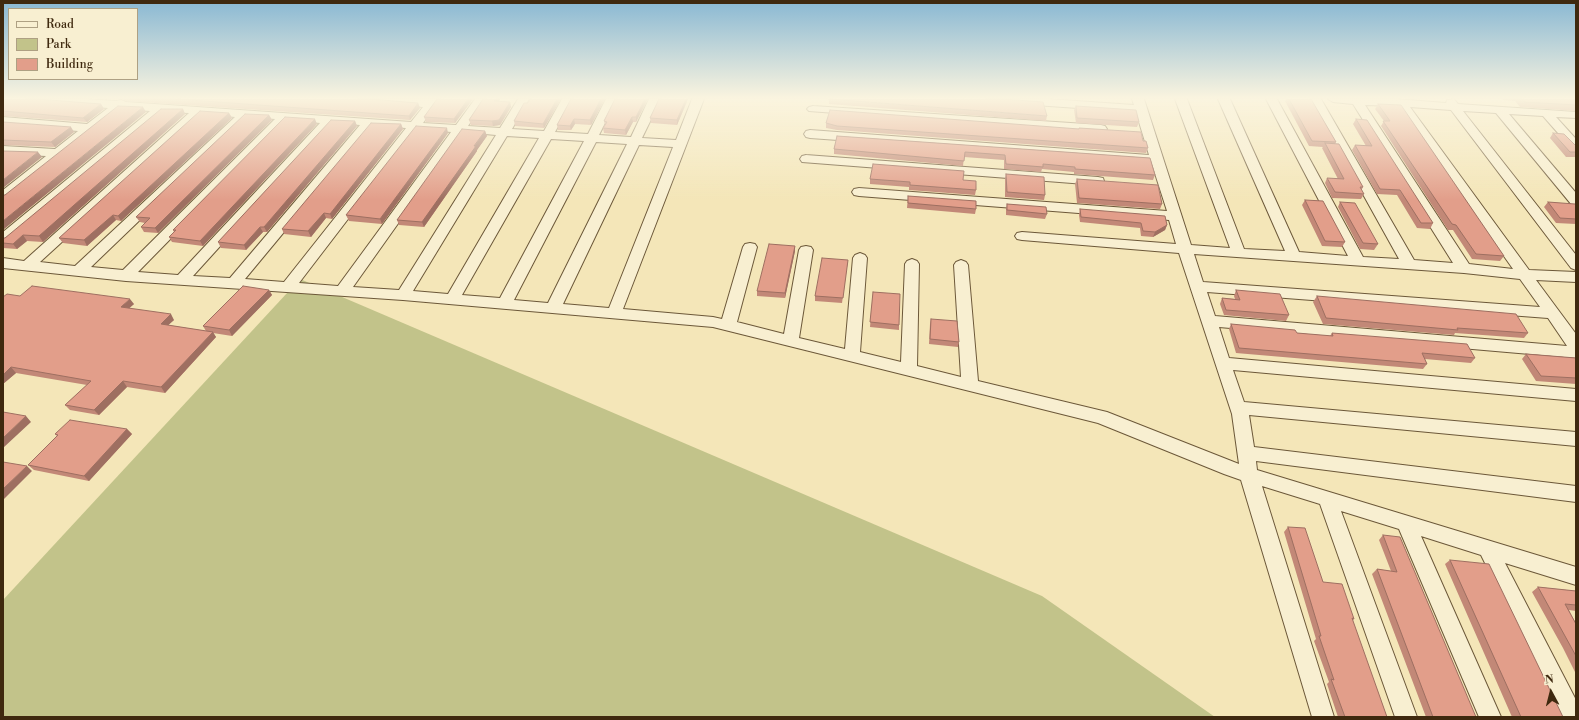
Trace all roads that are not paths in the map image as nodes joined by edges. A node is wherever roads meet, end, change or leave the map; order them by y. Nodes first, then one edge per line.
1 (503, 132) edge
2 (83, 133) edge
3 (131, 133) edge
4 (175, 133) edge
5 (224, 133) edge
6 (268, 133) edge
7 (317, 133) edge
8 (360, 133) edge
9 (409, 133) edge
10 (457, 133) edge
11 (512, 133) edge
12 (595, 133) edge
13 (640, 133) edge
14 (685, 133) edge
15 (1142, 133) edge
16 (1148, 133) joint
17 (1194, 133) edge
18 (1239, 133) edge
19 (1289, 133) edge
20 (1334, 133) edge
21 (1377, 133) edge
22 (1423, 133) edge
23 (1475, 133) edge
24 (1518, 133) edge
25 (1564, 133) edge
26 (810, 134) dead end
27 (548, 135) junction
28 (592, 138) junction
29 (636, 141) junction
30 (681, 144) junction
31 (1576, 146) edge
32 (3, 150) edge
33 (57, 153) junction
34 (806, 159) dead end
35 (1156, 159) junction
36 (3, 180) edge
37 (20, 182) junction
38 (1111, 182) edge
39 (1150, 185) edge
40 (1165, 186) junction
41 (859, 192) dead end
42 (3, 196) edge
43 (1576, 201) edge
44 (1175, 216) junction
45 (1022, 236) dead end
46 (3, 239) edge
47 (750, 247) dead end
48 (1185, 249) junction
49 (806, 250) dead end
50 (1239, 253) junction
51 (1294, 256) junction
52 (860, 258) dead end
53 (1358, 261) junction
54 (3, 263) edge
55 (912, 264) dead end
56 (1409, 264) junction
57 (1576, 265) edge
58 (27, 266) junction
59 (961, 266) dead end
60 (1464, 268) junction
61 (78, 271) junction
62 (1524, 274) junction
63 (126, 276) junction
64 (1576, 277) edge
65 (180, 280) junction
66 (234, 283) junction
67 (1198, 286) junction
68 (288, 287) junction
69 (342, 291) junction
70 (403, 295) junction
71 (452, 299) junction
72 (504, 304) junction
73 (553, 308) junction
74 (614, 313) junction
75 (1552, 313) junction
76 (1210, 321) junction
77 (728, 326) junction
78 (791, 341) junction
79 (1576, 346) edge
80 (1576, 352) edge
81 (852, 356) junction
82 (1223, 363) junction
83 (909, 370) junction
84 (970, 385) junction
85 (1576, 395) edge
86 (1238, 408) junction
87 (1576, 439) edge
88 (1246, 453) junction
89 (1249, 475) junction
90 (1576, 494) edge
91 (1327, 499) junction
92 (1406, 524) junction
93 (1488, 549) junction
94 (1576, 576) edge
95 (1323, 717) edge
96 (1406, 717) edge
97 (1490, 717) edge
98 (1573, 717) edge

1 - 70 street
2 - 33 street
3 - 46 street
4 - 58 street
5 - 61 street
6 - 63 street
7 - 65 street
8 - 66 street
9 - 68 street
10 - 69 street
11 - 27 street
12 - 28 street
13 - 29 street
14 - 30 street
15 - 16 street
16 - 35 street
17 - 50 street
18 - 51 street
19 - 53 street
20 - 56 street
21 - 60 street
22 - 62 street
23 - 57 street
24 - 43 street
25 - 31 street
26 - 35 street
27 - 28 street
27 - 71 street
28 - 29 street
28 - 72 street
29 - 30 street
29 - 73 street
30 - 74 street
32 - 33 street
33 - 37 street
34 - 38 street
35 - 40 street
36 - 37 street
37 - 42 street
39 - 40 street
40 - 44 street
41 - 44 street
44 - 48 street
45 - 48 street
47 - 77 street
48 - 50 street
48 - 67 street
49 - 78 street
50 - 51 street
51 - 53 street
52 - 81 street
53 - 56 street
54 - 58 street
55 - 83 street
56 - 60 street
58 - 61 street
59 - 84 street
60 - 62 street
61 - 63 street
62 - 64 street
62 - 75 street
63 - 65 street
65 - 66 street
66 - 68 street
67 - 75 street
67 - 76 street
68 - 69 street
69 - 70 street
70 - 71 street
71 - 72 street
72 - 73 street
73 - 74 street
74 - 77 street
75 - 79 street
76 - 80 street
76 - 82 street
77 - 78 street
78 - 81 street
81 - 83 street
82 - 85 street
82 - 86 street
83 - 84 street
84 - 89 street
86 - 87 street
86 - 88 street
88 - 89 street
88 - 90 street
89 - 91 street
89 - 95 street
91 - 92 street
91 - 96 street
92 - 93 street
92 - 97 street
93 - 94 street
93 - 98 street

